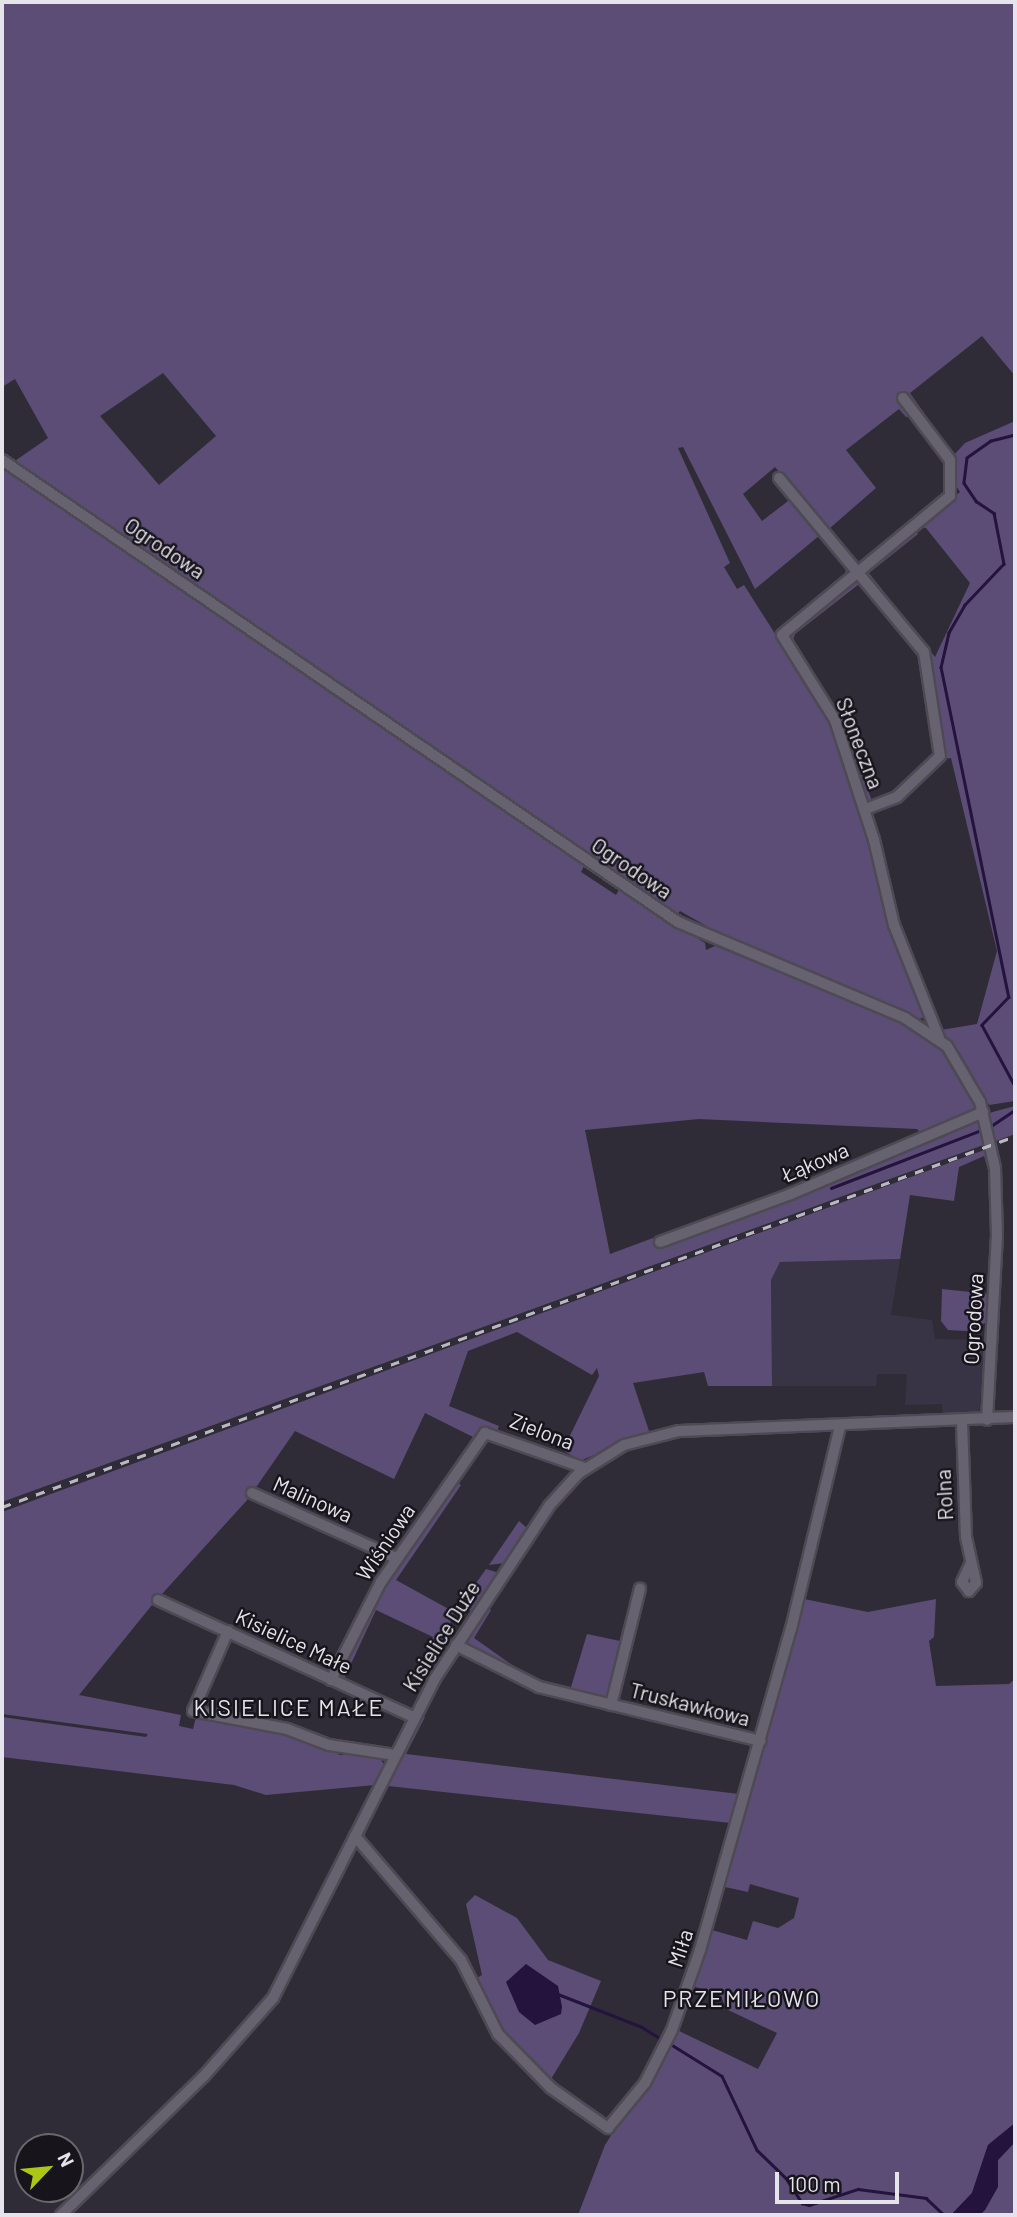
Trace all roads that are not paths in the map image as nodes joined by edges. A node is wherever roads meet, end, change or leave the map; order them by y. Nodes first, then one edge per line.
1 (903, 398) dead end
2 (2, 460) edge
3 (779, 478) dead end
4 (858, 571) junction
5 (864, 808) junction
6 (939, 1038) junction
7 (983, 1112) junction
8 (660, 1242) dead end
9 (1015, 1417) edge
10 (987, 1420) junction
11 (962, 1422) junction
12 (840, 1426) junction
13 (485, 1433) joint
14 (585, 1468) junction
15 (252, 1493) dead end
16 (396, 1558) junction
17 (970, 1565) dead end
18 (640, 1589) dead end
19 (158, 1600) dead end
20 (228, 1631) junction
21 (456, 1645) junction
22 (331, 1680) junction
23 (611, 1705) junction
24 (414, 1717) junction
25 (760, 1741) junction
26 (395, 1755) junction
27 (355, 1836) junction
28 (61, 2215) edge

1 - 4 street, Słoneczna
2 - 6 street, Ogrodowa
3 - 4 street, Słoneczna
4 - 5 street, Słoneczna
4 - 5 street, Słoneczna
5 - 6 street, Słoneczna
6 - 7 street, Ogrodowa
7 - 8 street, Łąkowa
7 - 10 street, Ogrodowa
9 - 10 street, Kisielice Duże
10 - 11 street, Kisielice Duże
11 - 12 street, Kisielice Duże
11 - 17 street, Rolna
12 - 14 street, Kisielice Duże
12 - 25 street, Miła
13 - 14 street, Zielona
13 - 16 street, Wiśniowa
14 - 21 street, Kisielice Duże
15 - 16 street, Malinowa
16 - 22 street, Wiśniowa
18 - 23 street, Truskawkowa
19 - 20 street, Kisielice Małe
20 - 22 street, Kisielice Małe
20 - 26 street
21 - 23 street, Truskawkowa
21 - 24 street, Kisielice Duże
22 - 24 street, Kisielice Małe
23 - 25 street, Truskawkowa
24 - 26 street, Kisielice Duże
25 - 27 street, Miła
26 - 27 street, Kisielice Duże
27 - 28 street, Kisielice Duże

